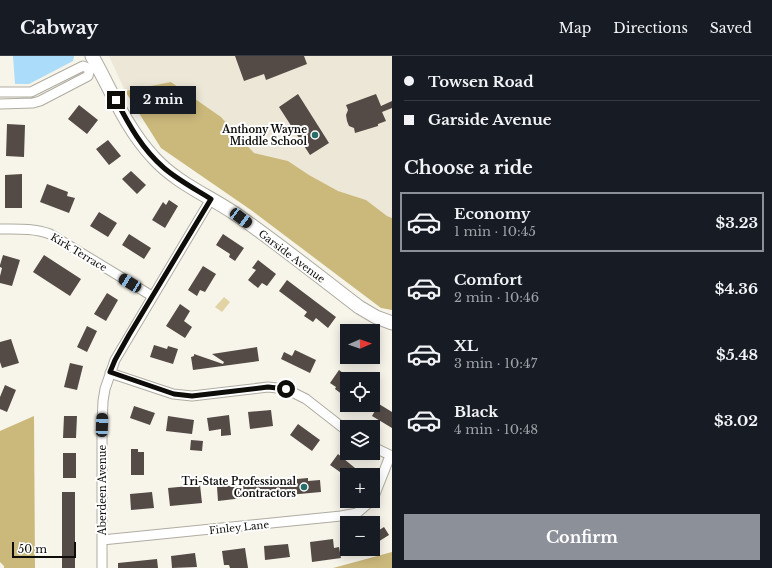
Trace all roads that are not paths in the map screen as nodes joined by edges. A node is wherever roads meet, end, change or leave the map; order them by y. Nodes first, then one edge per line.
1 (93, 64) edge
2 (0, 92) edge
3 (0, 104) edge
4 (211, 199) junction
5 (0, 229) edge
6 (152, 296) junction
7 (392, 323) edge
8 (110, 372) junction
9 (340, 426) edge
10 (380, 451) edge
11 (391, 456) edge
12 (380, 481) edge
13 (363, 508) edge
14 (102, 540) junction
15 (102, 568) edge

1 - 2 street
1 - 3 street
1 - 4 street, Garside Avenue
4 - 6 street, Aberdeen Avenue
4 - 7 street, Garside Avenue
5 - 6 street, Kirk Terrace
6 - 8 street, Aberdeen Avenue
8 - 9 street
8 - 14 street, Aberdeen Avenue
10 - 11 street
11 - 12 street, Finley Lane
13 - 14 street, Finley Lane
14 - 15 street, Aberdeen Avenue

